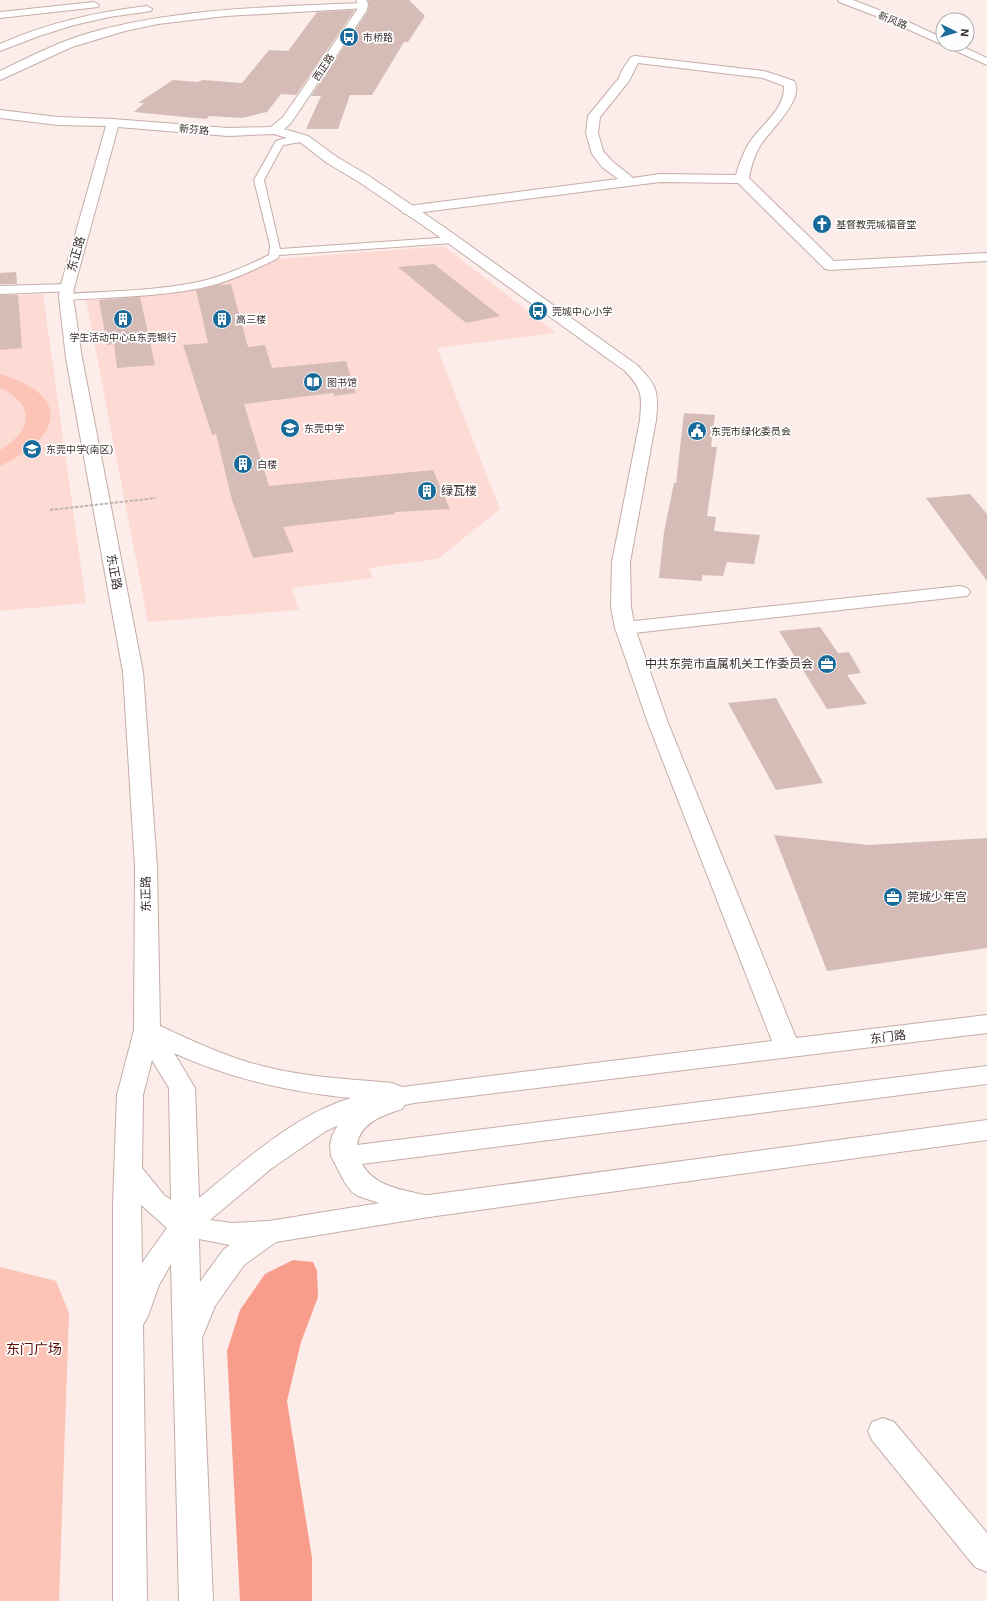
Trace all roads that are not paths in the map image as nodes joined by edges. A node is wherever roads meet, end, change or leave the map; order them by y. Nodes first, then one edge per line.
1 (137, 0) edge
2 (843, 0) edge
3 (362, 3) edge
4 (154, 9) dead end
5 (0, 15) edge
6 (935, 38) edge
7 (0, 48) edge
8 (965, 52) edge
9 (987, 62) edge
10 (0, 76) edge
11 (0, 108) edge
12 (0, 114) edge
13 (113, 123) junction
14 (275, 130) junction
15 (304, 139) junction
16 (742, 179) junction
17 (630, 182) junction
18 (408, 210) junction
19 (453, 240) junction
20 (274, 252) junction
21 (987, 257) edge
22 (0, 290) edge
23 (66, 293) junction
24 (960, 592) dead end
25 (626, 628) junction
26 (987, 1024) edge
27 (147, 1030) junction
28 (788, 1049) junction
29 (987, 1075) edge
30 (414, 1094) junction
31 (987, 1130) edge
32 (345, 1156) junction
33 (129, 1172) junction
34 (429, 1206) junction
35 (184, 1226) junction
36 (269, 1232) junction
37 (188, 1342) junction
38 (128, 1359) junction
39 (883, 1431) dead end
40 (987, 1557) edge
41 (130, 1601) edge
42 (196, 1601) edge

1 - 5 street
2 - 6 street, 新风路
3 - 10 street
3 - 14 street, 西正路
4 - 7 street
8 - 9 street
11 - 13 street, 新芬路
12 - 13 street, 新芬路
13 - 14 street, 新芬路
13 - 23 street, 东正路
14 - 15 street
15 - 18 street
15 - 20 lane
16 - 17 street
16 - 17 street
16 - 21 street
17 - 18 street
18 - 19 street
19 - 20 lane
19 - 25 street
20 - 23 lane
22 - 23 street
23 - 27 street, 东正路
24 - 25 street
25 - 28 street
26 - 28 street, 东门路
27 - 30 street
27 - 33 street, 东正路
27 - 35 street
28 - 30 street, 东门路
29 - 32 street
30 - 32 street
30 - 35 street
31 - 34 street
32 - 34 street
33 - 35 street
33 - 38 street, 东正路
34 - 36 street
35 - 36 street
35 - 37 street
35 - 38 street
36 - 37 street
37 - 42 street
38 - 41 street
39 - 40 street

